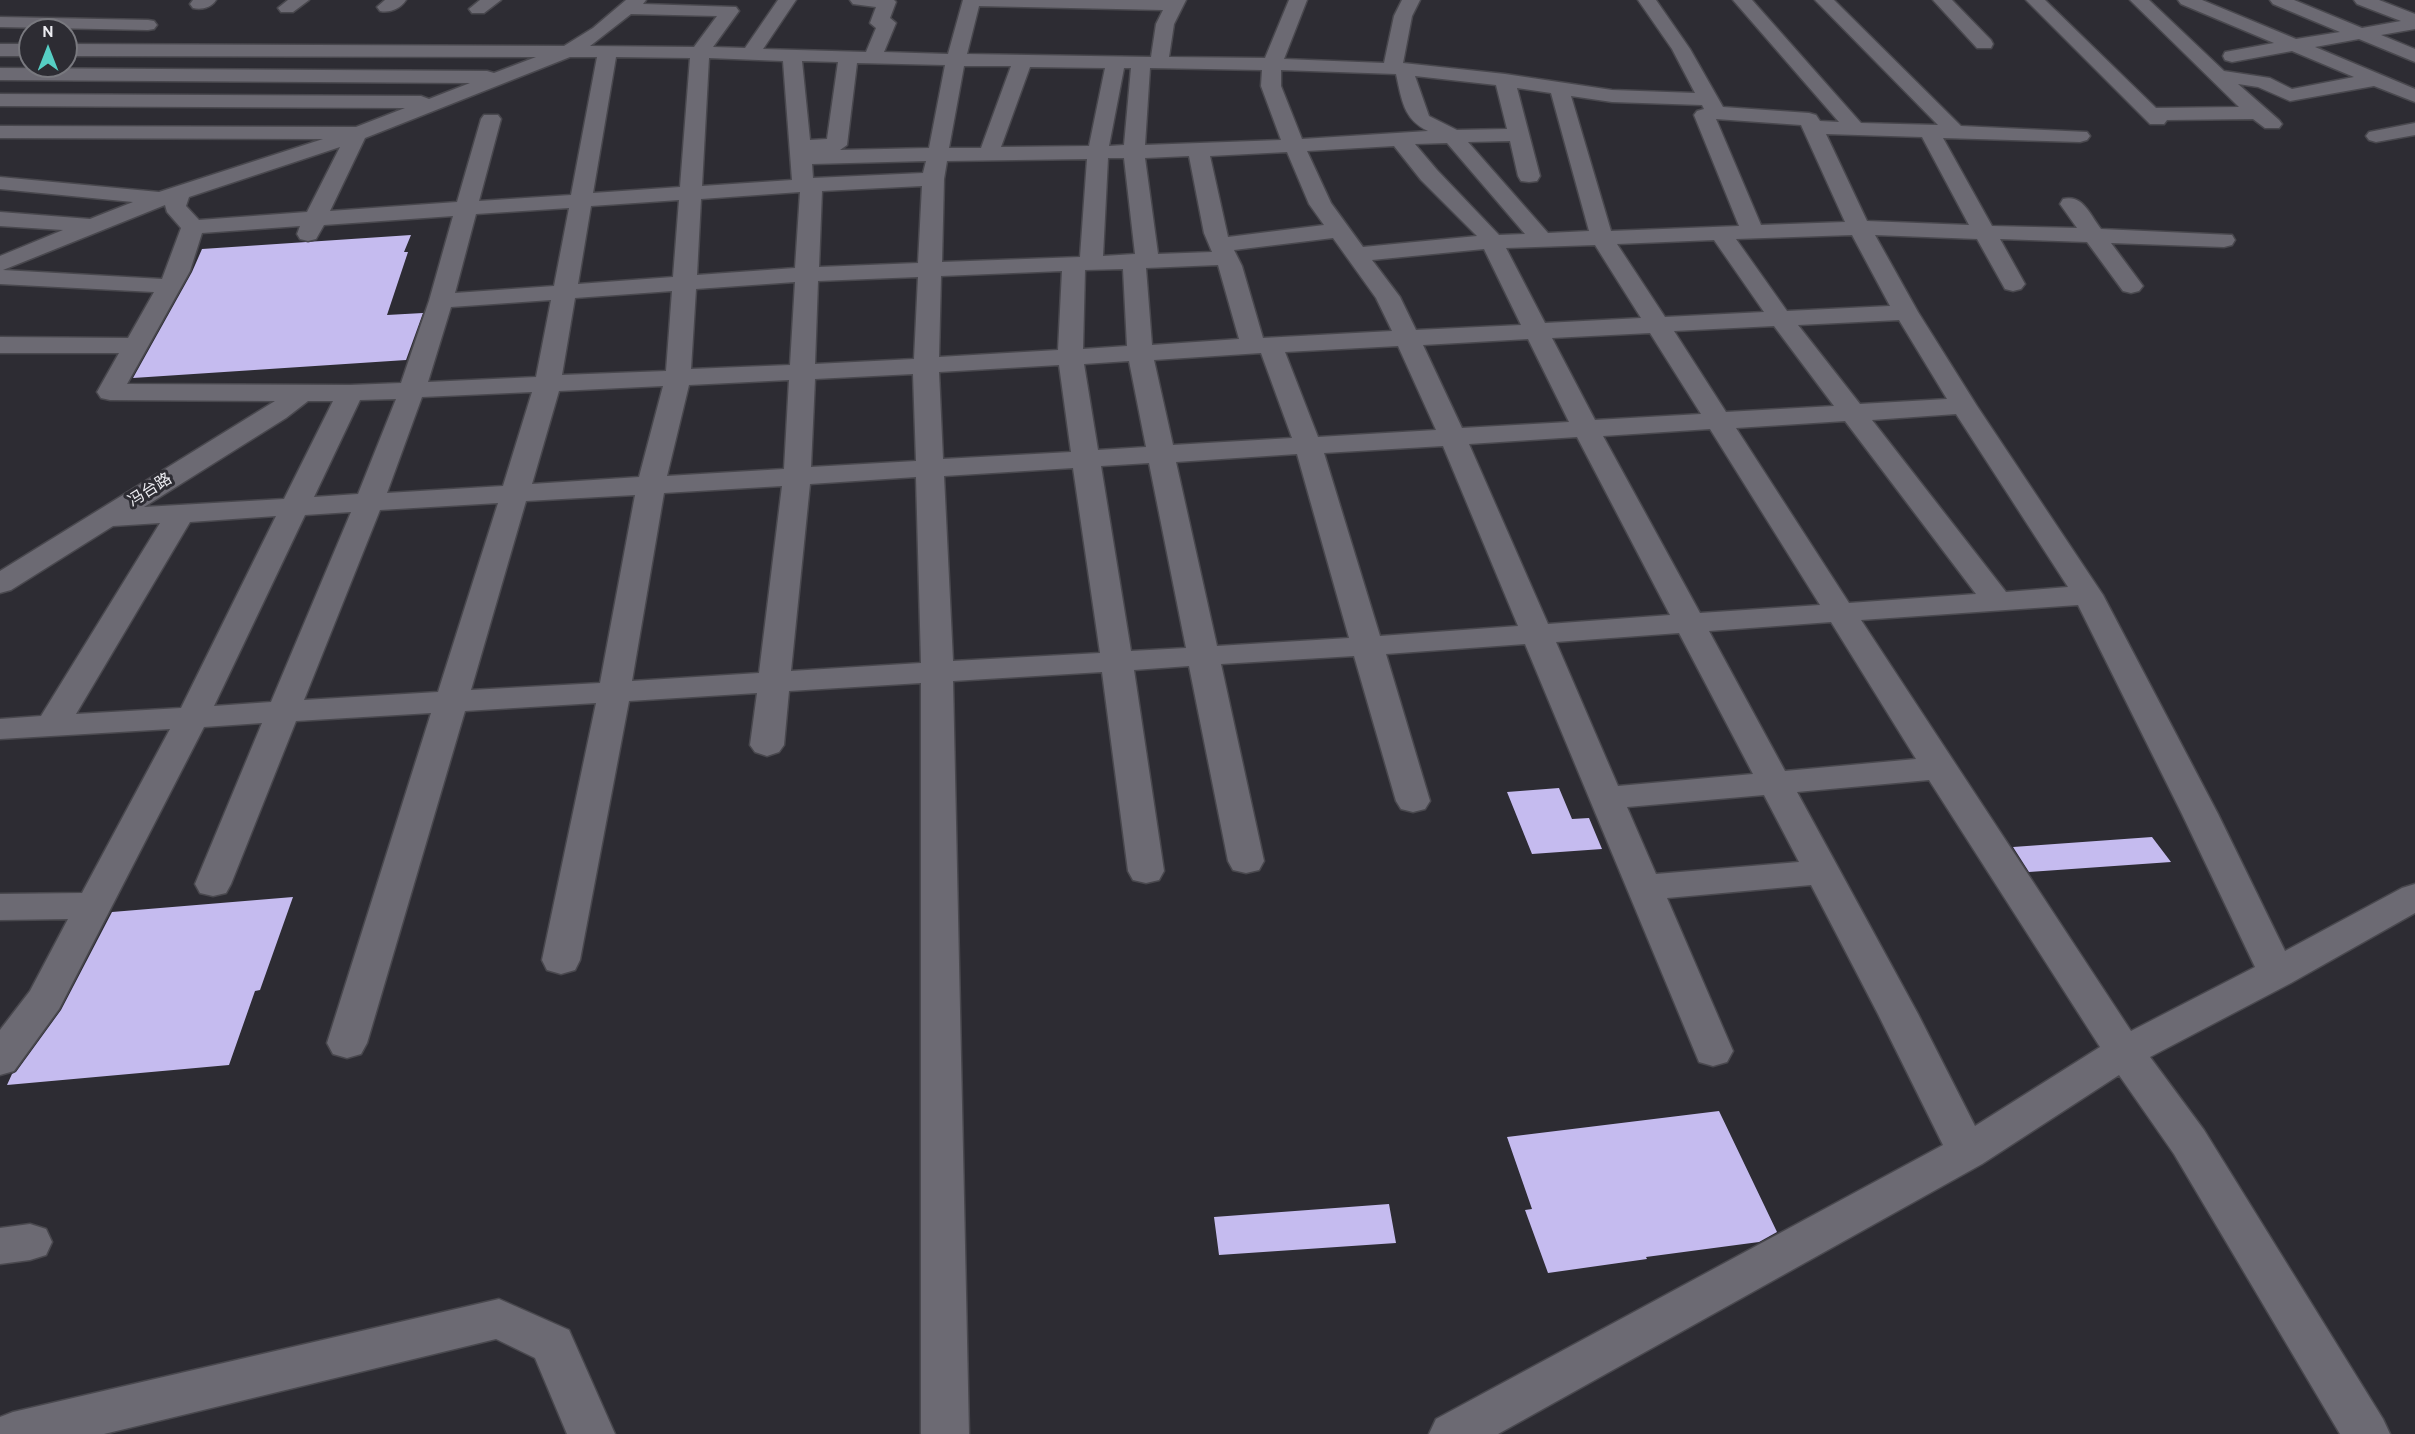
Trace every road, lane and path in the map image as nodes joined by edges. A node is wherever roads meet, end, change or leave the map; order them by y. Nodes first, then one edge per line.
1 (787, 0) edge
2 (859, 0) edge
3 (972, 0) edge
4 (1298, 0) edge
5 (1411, 0) edge
6 (1647, 0) edge
7 (1742, 0) edge
8 (1824, 0) edge
9 (1942, 0) edge
10 (2035, 0) edge
11 (2139, 0) edge
12 (2187, 0) edge
13 (2279, 0) edge
14 (2363, 0) edge
15 (1176, 2) edge
16 (633, 4) edge
17 (2415, 20) edge
18 (0, 22) edge
19 (2415, 24) edge
20 (148, 25) dead end
21 (2360, 34) junction
22 (1984, 44) dead end
23 (2294, 45) junction
24 (0, 50) edge
25 (18, 50) edge
26 (78, 50) edge
27 (569, 51) junction
28 (608, 51) junction
29 (700, 52) junction
30 (750, 54) junction
31 (792, 55) junction
32 (2232, 56) dead end
33 (2415, 56) edge
34 (848, 57) junction
35 (873, 57) junction
36 (956, 60) junction
37 (1022, 61) junction
38 (1116, 62) junction
39 (1150, 63) junction
40 (1272, 64) junction
41 (1398, 69) junction
42 (2415, 72) edge
43 (0, 74) edge
44 (2219, 76) junction
45 (505, 77) junction
46 (2375, 79) junction
47 (1505, 80) junction
48 (1559, 88) junction
49 (2415, 96) edge
50 (0, 100) edge
51 (441, 102) junction
52 (1712, 106) junction
53 (491, 119) dead end
54 (1813, 127) junction
55 (1855, 128) junction
56 (2415, 129) edge
57 (1929, 131) junction
58 (0, 132) edge
59 (1956, 132) junction
60 (357, 133) junction
61 (1451, 135) junction
62 (1519, 135) junction
63 (2080, 136) dead end
64 (2376, 136) dead end
65 (1399, 138) junction
66 (1293, 145) junction
67 (1198, 150) junction
68 (1134, 151) junction
69 (1098, 152) junction
70 (801, 153) junction
71 (989, 153) junction
72 (935, 166) junction
73 (1529, 176) dead end
74 (0, 183) edge
75 (807, 185) junction
76 (690, 192) junction
77 (170, 196) junction
78 (581, 200) junction
79 (2071, 204) dead end
80 (465, 208) junction
81 (0, 219) edge
82 (93, 225) junction
83 (312, 226) junction
84 (193, 227) junction
85 (1860, 228) junction
86 (1339, 230) junction
87 (1753, 232) junction
88 (1984, 232) junction
89 (1720, 233) junction
90 (2093, 235) junction
91 (1602, 238) junction
92 (1542, 240) junction
93 (2224, 240) dead end
94 (1491, 242) junction
95 (1224, 251) junction
96 (1356, 254) junction
97 (1141, 261) junction
98 (1082, 263) junction
99 (0, 264) edge
100 (929, 268) junction
101 (807, 274) junction
102 (0, 278) edge
103 (684, 283) junction
104 (2013, 284) dead end
105 (169, 286) junction
106 (2131, 286) dead end
107 (564, 292) junction
108 (441, 301) junction
109 (1906, 312) junction
110 (1780, 318) junction
111 (1659, 325) junction
112 (1536, 331) junction
113 (1407, 338) junction
114 (0, 345) edge
115 (135, 346) junction
116 (1261, 346) junction
117 (1140, 353) junction
118 (1070, 357) junction
119 (926, 365) junction
120 (803, 372) junction
121 (678, 378) junction
122 (548, 384) junction
123 (412, 390) junction
124 (350, 393) junction
125 (299, 395) junction
126 (1964, 406) junction
127 (1854, 412) junction
128 (1720, 421) junction
129 (1586, 429) junction
130 (1453, 437) junction
131 (1308, 445) junction
132 (1161, 454) junction
133 (1084, 459) junction
134 (929, 468) junction
135 (797, 476) junction
136 (651, 485) junction
137 (515, 493) junction
138 (369, 503) junction
139 (296, 506) junction
140 (181, 513) junction
141 (106, 518) junction
142 (0, 584) edge
143 (2088, 595) junction
144 (1997, 601) junction
145 (1838, 613) junction
146 (1691, 623) junction
147 (1537, 634) junction
148 (1368, 646) junction
149 (1203, 656) junction
150 (1118, 661) junction
151 (937, 672) junction
152 (773, 682) junction
153 (614, 692) junction
154 (451, 702) junction
155 (282, 712) junction
156 (192, 718) junction
157 (52, 726) junction
158 (0, 729) edge
159 (767, 745) dead end
160 (1939, 768) junction
161 (1775, 783) junction
162 (1608, 798) junction
163 (1413, 801) dead end
164 (1246, 861) dead end
165 (1146, 871) dead end
166 (1822, 872) junction
167 (213, 884) dead end
168 (1645, 887) junction
169 (2415, 897) edge
170 (93, 906) junction
171 (0, 907) edge
172 (561, 960) dead end
173 (2277, 973) junction
174 (347, 1043) dead end
175 (1713, 1051) dead end
176 (2124, 1052) junction
177 (0, 1060) edge
178 (1967, 1152) junction
179 (13, 1434) edge
180 (591, 1434) edge
181 (945, 1434) edge
182 (1453, 1434) edge
183 (2367, 1434) edge

1 - 30 street
2 - 35 street
3 - 15 street
3 - 36 street
4 - 40 street
5 - 41 street
6 - 52 street
7 - 55 street
8 - 59 street
9 - 22 street
10 - 44 street
11 - 44 street
12 - 23 street
13 - 21 street
14 - 17 street
15 - 39 street
16 - 27 street
16 - 29 street
18 - 20 street
19 - 21 street
21 - 23 street
21 - 33 street
23 - 32 street
23 - 46 street
24 - 25 street
26 - 27 street
27 - 28 street
27 - 45 street
28 - 29 street
28 - 78 street
29 - 30 street
29 - 76 street
30 - 31 street
31 - 34 street
31 - 70 street
34 - 35 street
34 - 70 street
35 - 36 street
36 - 37 street
36 - 72 street
37 - 38 street
37 - 71 street
38 - 39 street
38 - 69 street
39 - 40 street
39 - 68 street
40 - 41 street
40 - 66 street
41 - 47 street
41 - 61 street
42 - 46 street
43 - 45 street
44 - 46 street
45 - 51 street
46 - 49 street
47 - 48 street
47 - 62 street
48 - 52 street
48 - 91 street
50 - 51 street
51 - 60 street
52 - 54 street
52 - 87 street
53 - 80 street
54 - 55 street
54 - 85 street
55 - 57 street
56 - 64 street
57 - 59 street
57 - 88 street
58 - 60 street
59 - 63 street
60 - 77 street
60 - 83 street
61 - 62 street
61 - 65 street
61 - 92 street
62 - 73 street
65 - 66 street
65 - 94 street
66 - 67 street
66 - 86 street
67 - 68 street
67 - 95 street
68 - 69 street
68 - 97 street
69 - 71 street
69 - 98 street
70 - 72 street
70 - 75 street
71 - 72 street
72 - 75 street
72 - 100 street
74 - 77 street
75 - 76 street
75 - 101 street
76 - 78 street
76 - 103 street
77 - 82 street
77 - 84 street
78 - 80 street
78 - 107 street
79 - 90 street
80 - 83 street
80 - 108 street
81 - 82 street
82 - 99 street
83 - 84 street
84 - 105 street
85 - 87 street
85 - 88 street
85 - 109 street
86 - 95 street
86 - 96 street
87 - 89 street
88 - 90 street
88 - 104 street
89 - 91 street
89 - 110 street
90 - 93 street
90 - 106 street
91 - 92 street
91 - 111 street
92 - 94 street
94 - 96 street
94 - 112 street
95 - 97 street
95 - 116 street
96 - 113 street
97 - 98 street
97 - 117 street
98 - 100 street
98 - 118 street
100 - 101 street
100 - 119 street
101 - 103 street
101 - 120 street
102 - 105 street
103 - 107 street
103 - 121 street
105 - 115 street
107 - 108 street
107 - 122 street
108 - 123 street
109 - 110 street
109 - 126 street
110 - 111 street
110 - 127 street
111 - 112 street
111 - 128 street
112 - 113 street
112 - 129 street
113 - 116 street
113 - 130 street
114 - 115 street
115 - 125 street
116 - 117 street
116 - 131 street
117 - 118 street
117 - 132 street
118 - 119 street
118 - 133 street
119 - 120 street
119 - 134 street
120 - 121 street
120 - 135 street
121 - 122 street
121 - 136 street
122 - 123 street
122 - 137 street
123 - 124 street
123 - 138 street
124 - 125 street
124 - 139 street
125 - 141 street, 冯台路
126 - 127 street
126 - 143 street
127 - 128 street
127 - 144 street
128 - 129 street
128 - 145 street
129 - 130 street
129 - 146 street
130 - 131 street
130 - 147 street
131 - 132 street
131 - 148 street
132 - 133 street
132 - 149 street
133 - 134 street
133 - 150 street
134 - 135 street
134 - 151 street
135 - 136 street
135 - 152 street
136 - 137 street
136 - 153 street
137 - 138 street
137 - 154 street
138 - 139 street
138 - 155 street
139 - 140 street
139 - 156 street
140 - 141 street
140 - 157 street
141 - 142 street, 冯台路
143 - 144 street
143 - 173 street
144 - 145 street
145 - 146 street
145 - 160 street
146 - 147 street
146 - 161 street
147 - 148 street
147 - 162 street
148 - 149 street
148 - 163 street
149 - 150 street
149 - 164 street
150 - 151 street
150 - 165 street
151 - 152 street
151 - 181 street
152 - 153 street
152 - 159 street
153 - 154 street
153 - 172 street
154 - 155 street
154 - 174 street
155 - 156 street
155 - 167 street
156 - 157 street
156 - 170 street
157 - 158 street
160 - 161 street
160 - 176 street
161 - 162 street
161 - 166 street
162 - 168 street
166 - 168 street
166 - 178 street
168 - 175 street
169 - 173 street
170 - 171 street
170 - 177 street
173 - 176 street
176 - 178 street
176 - 183 street
178 - 182 street
179 - 180 street

